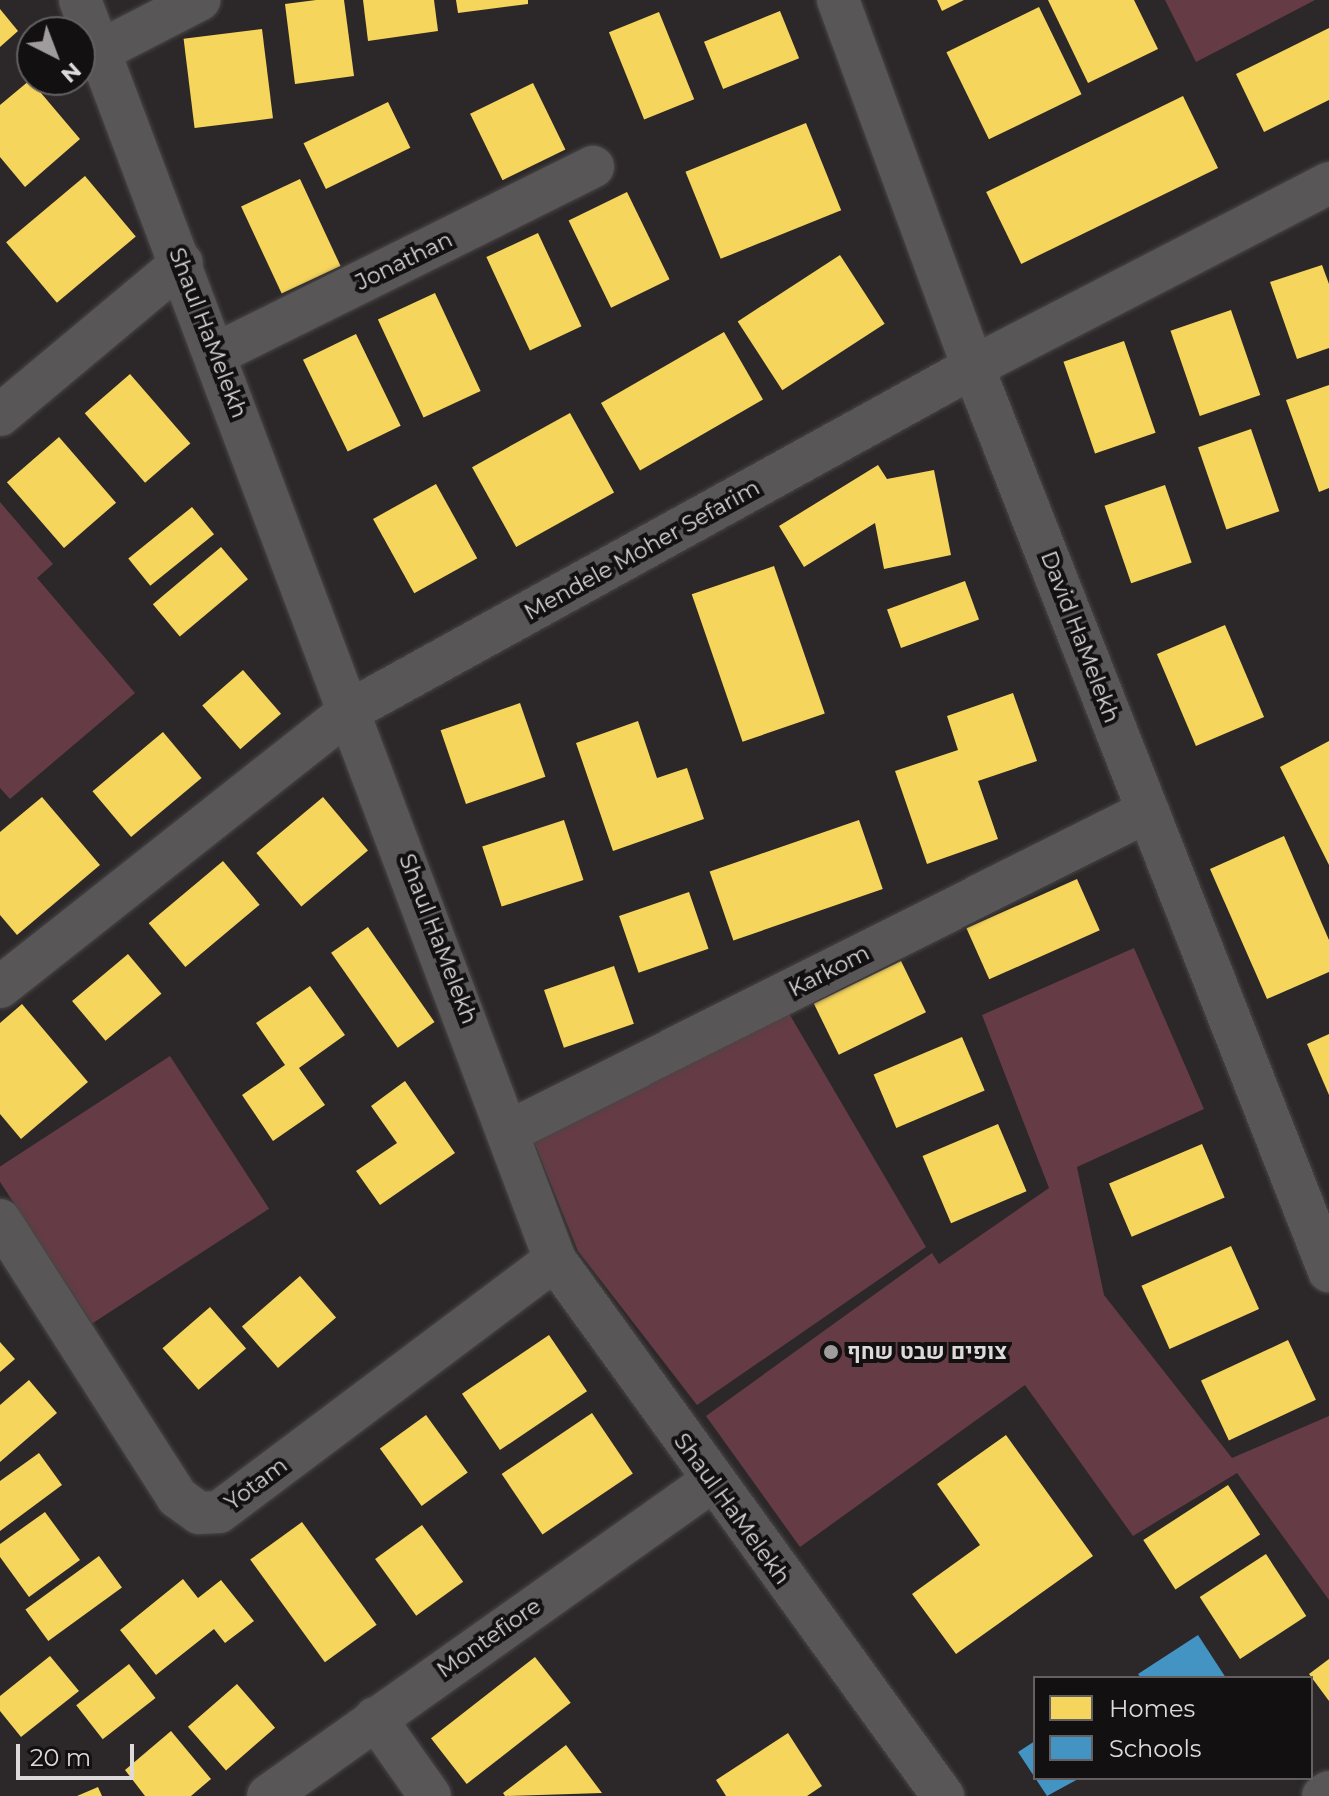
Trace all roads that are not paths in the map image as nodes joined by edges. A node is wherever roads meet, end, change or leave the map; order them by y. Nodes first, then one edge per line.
1 (80, 0) edge
2 (199, 0) edge
3 (838, 0) edge
4 (98, 52) junction
5 (593, 167) dead end
6 (1329, 183) edge
7 (182, 263) junction
8 (216, 354) junction
9 (973, 367) junction
10 (0, 415) edge
11 (351, 710) junction
12 (1148, 811) junction
13 (0, 987) edge
14 (510, 1131) junction
15 (0, 1220) edge
16 (555, 1260) junction
17 (1329, 1271) edge
18 (711, 1482) junction
19 (375, 1718) junction
20 (1329, 1792) edge
21 (268, 1796) edge
22 (430, 1796) edge
23 (943, 1796) edge
24 (1323, 1796) edge

1 - 4 street, Shaul HaMelekh
2 - 4 street
3 - 9 street, David HaMelekh
4 - 7 street, Shaul HaMelekh
5 - 8 street, Jonathan
6 - 9 street, Mendele Moher Sefarim
7 - 8 street, Shaul HaMelekh
7 - 10 street
8 - 11 street, Shaul HaMelekh
9 - 11 street, Mendele Moher Sefarim
9 - 12 street, David HaMelekh
11 - 13 street, Mendele Moher Sefarim
11 - 14 street, Shaul HaMelekh
12 - 14 street, Karkom
12 - 17 street, David HaMelekh
14 - 16 street, Shaul HaMelekh
15 - 16 street, Yotam
16 - 18 street, Shaul HaMelekh
18 - 19 street, Montefiore
18 - 23 street, Shaul HaMelekh
19 - 21 street, Montefiore
19 - 22 street
20 - 24 street

